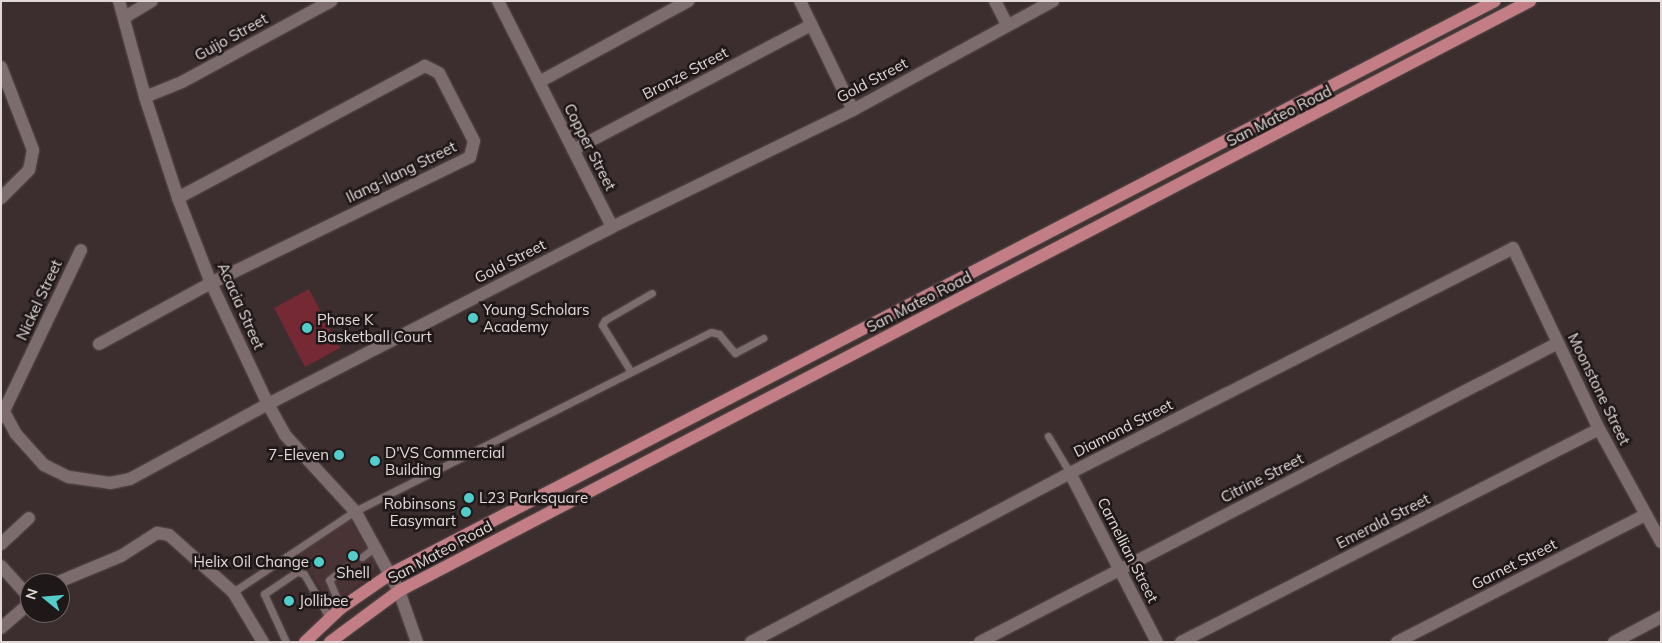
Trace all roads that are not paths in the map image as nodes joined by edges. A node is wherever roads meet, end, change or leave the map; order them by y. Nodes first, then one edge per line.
1 (118, 1) edge
2 (152, 1) edge
3 (331, 1) edge
4 (688, 1) edge
5 (800, 1) edge
6 (995, 1) edge
7 (1053, 1) edge
8 (1495, 1) edge
9 (1530, 1) edge
10 (503, 3) edge
11 (124, 17) junction
12 (811, 24) junction
13 (1007, 25) junction
14 (1, 67) edge
15 (539, 82) junction
16 (145, 98) junction
17 (853, 110) junction
18 (573, 150) junction
19 (1, 198) edge
20 (178, 198) junction
21 (612, 227) junction
22 (1513, 248) joint
23 (80, 250) dead end
24 (211, 283) junction
25 (652, 293) dead end
26 (763, 338) dead end
27 (1558, 343) junction
28 (99, 344) dead end
29 (631, 372) junction
30 (268, 404) junction
31 (2, 412) edge
32 (1599, 430) junction
33 (1048, 436) dead end
34 (1070, 473) junction
35 (355, 511) junction
36 (1645, 515) junction
37 (29, 518) dead end
38 (1661, 542) edge
39 (1, 544) edge
40 (377, 546) junction
41 (362, 557) dead end
42 (1, 566) edge
43 (346, 566) dead end
44 (1120, 570) junction
45 (392, 573) junction
46 (70, 577) edge
47 (20, 587) edge
48 (399, 591) junction
49 (233, 592) junction
50 (342, 608) junction
51 (20, 612) edge
52 (1661, 617) edge
53 (330, 619) junction
54 (1, 628) edge
55 (263, 642) edge
56 (286, 642) edge
57 (305, 642) edge
58 (330, 642) edge
59 (418, 642) edge
60 (751, 642) edge
61 (980, 642) edge
62 (1157, 642) edge
63 (1181, 642) edge
64 (1396, 642) edge
65 (1614, 642) edge

1 - 11 street, Acacia Street
2 - 11 street
3 - 16 street, Guijo Street
4 - 15 street
5 - 12 street
6 - 13 street
7 - 13 street, Gold Street
8 - 45 main road, San Mateo Road
9 - 48 main road, San Mateo Road
10 - 15 street, Copper Street
11 - 16 street, Acacia Street
12 - 17 street
12 - 18 street, Bronze Street
13 - 17 street, Gold Street
14 - 19 street
15 - 18 street, Copper Street
16 - 20 street, Acacia Street
17 - 21 street, Gold Street
18 - 21 street, Copper Street
20 - 24 street, Acacia Street
20 - 24 street, Ilang-Ilang Street
21 - 30 street, Gold Street
22 - 27 street, Moonstone Street
22 - 34 street, Diamond Street
23 - 31 street, Nickel Street
24 - 28 street
24 - 30 street, Acacia Street
25 - 29 lane
26 - 29 lane
27 - 32 street, Moonstone Street
27 - 44 street, Citrine Street
29 - 35 lane
30 - 31 street, Gold Street
30 - 35 street, Acacia Street
32 - 36 street, Moonstone Street
32 - 63 street, Emerald Street
33 - 34 lane
34 - 44 street, Carnellian Street
34 - 60 street, Diamond Street
35 - 40 street, Acacia Street
35 - 49 lane
36 - 38 street, Moonstone Street
36 - 64 street, Garnet Street
37 - 39 street
40 - 41 lane
40 - 45 street, Acacia Street
42 - 47 street
43 - 50 lane
44 - 61 street, Citrine Street
44 - 62 street, Carnellian Street
45 - 48 street, Acacia Street
45 - 50 main road, San Mateo Road
46 - 49 street
48 - 58 main road, San Mateo Road
48 - 59 street, Acacia Street
49 - 55 street
50 - 53 main road, San Mateo Road
51 - 54 street
52 - 65 street
53 - 56 lane
53 - 57 main road, San Mateo Road

